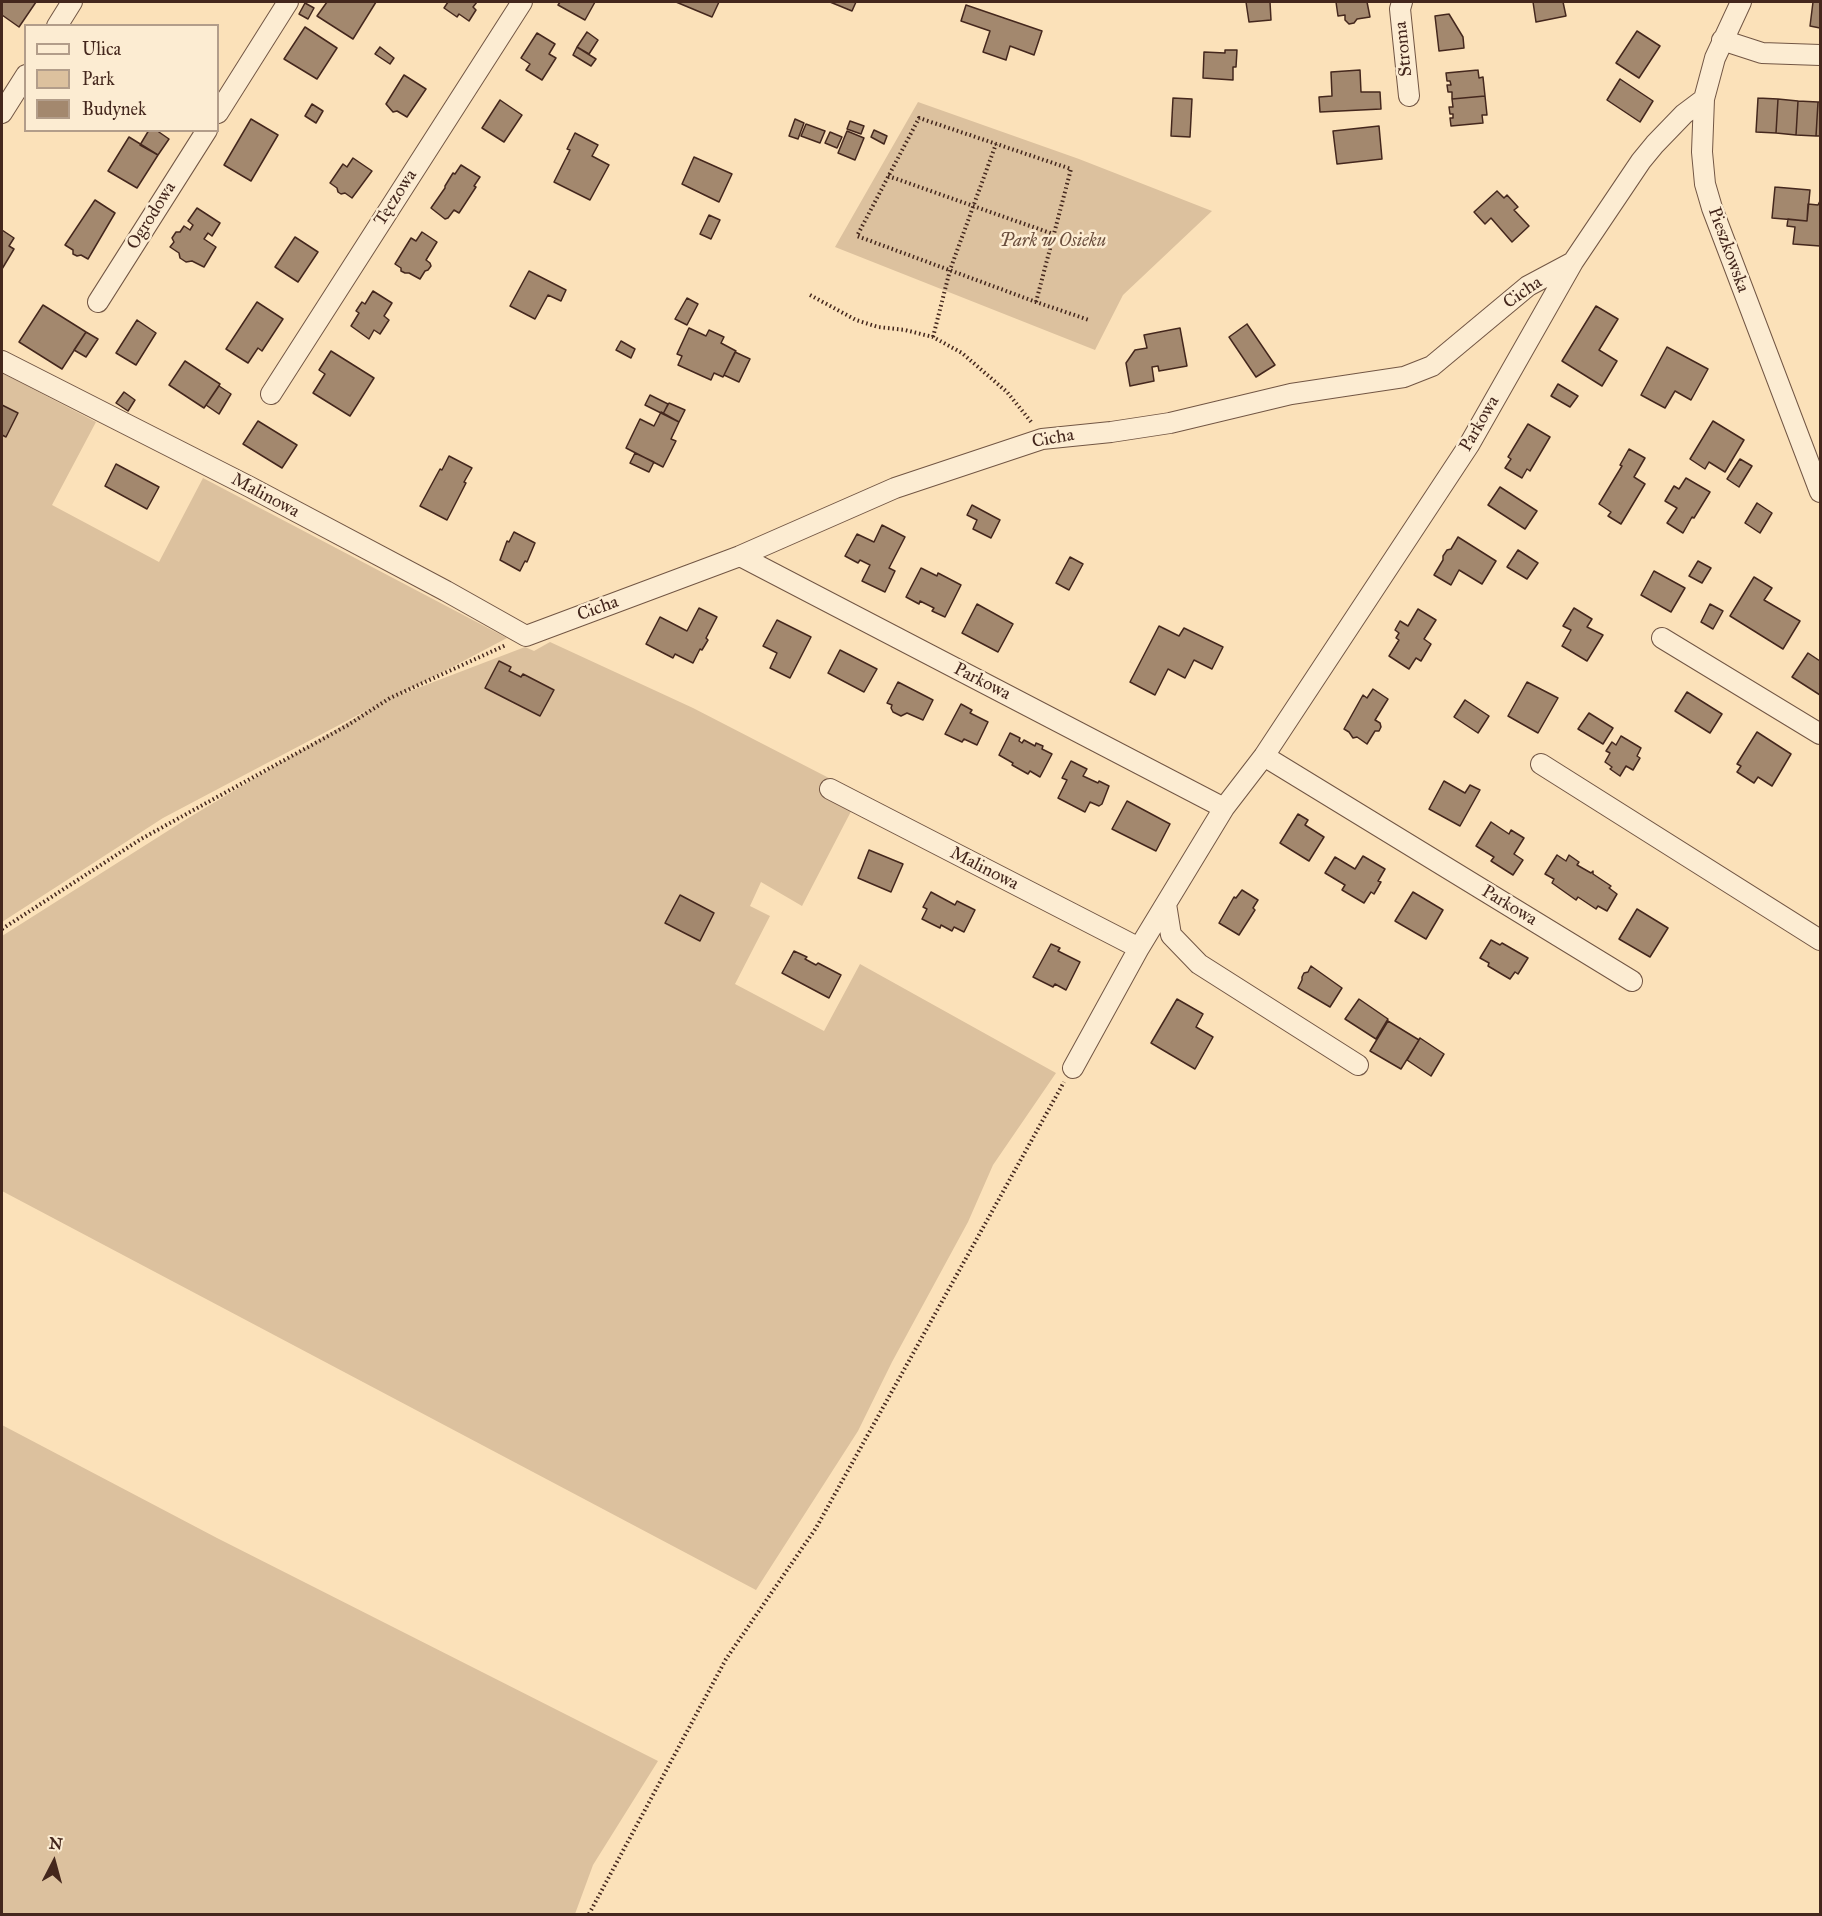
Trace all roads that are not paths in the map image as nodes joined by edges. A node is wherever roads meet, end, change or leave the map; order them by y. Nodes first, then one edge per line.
1 (72, 2) edge
2 (288, 2) edge
3 (522, 2) edge
4 (1402, 2) edge
5 (1739, 2) edge
6 (58, 24) edge
7 (1722, 40) junction
8 (1821, 55) edge
9 (24, 78) edge
10 (1409, 96) dead end
11 (1704, 99) junction
12 (219, 111) edge
13 (2, 113) edge
14 (206, 132) edge
15 (1573, 262) junction
16 (98, 302) dead end
17 (2, 361) edge
18 (271, 394) dead end
19 (1821, 492) edge
20 (740, 556) junction
21 (526, 636) joint
22 (1662, 638) dead end
23 (1821, 734) edge
24 (1264, 756) junction
25 (1541, 764) dead end
26 (830, 789) dead end
27 (1224, 808) junction
28 (1166, 904) junction
29 (1821, 940) edge
30 (1139, 948) junction
31 (1632, 981) dead end
32 (1358, 1065) dead end
33 (1072, 1068) road end

1 - 6 street
2 - 12 street
3 - 18 street, Tęczowa
4 - 10 street, Stroma
5 - 7 street, Pieszkowska
7 - 8 street
7 - 11 street, Pieszkowska
9 - 13 street
11 - 15 street, Parkowa
11 - 19 street, Pieszkowska
14 - 16 street, Ogrodowa
15 - 20 street, Cicha
15 - 24 street, Parkowa
17 - 21 street, Malinowa
20 - 21 street, Cicha
20 - 27 street, Parkowa
22 - 23 street
24 - 27 street, Parkowa
24 - 31 street, Parkowa
25 - 29 street
26 - 30 street, Malinowa
27 - 28 street, Parkowa
28 - 30 street, Parkowa
28 - 32 street
30 - 33 street, Parkowa

